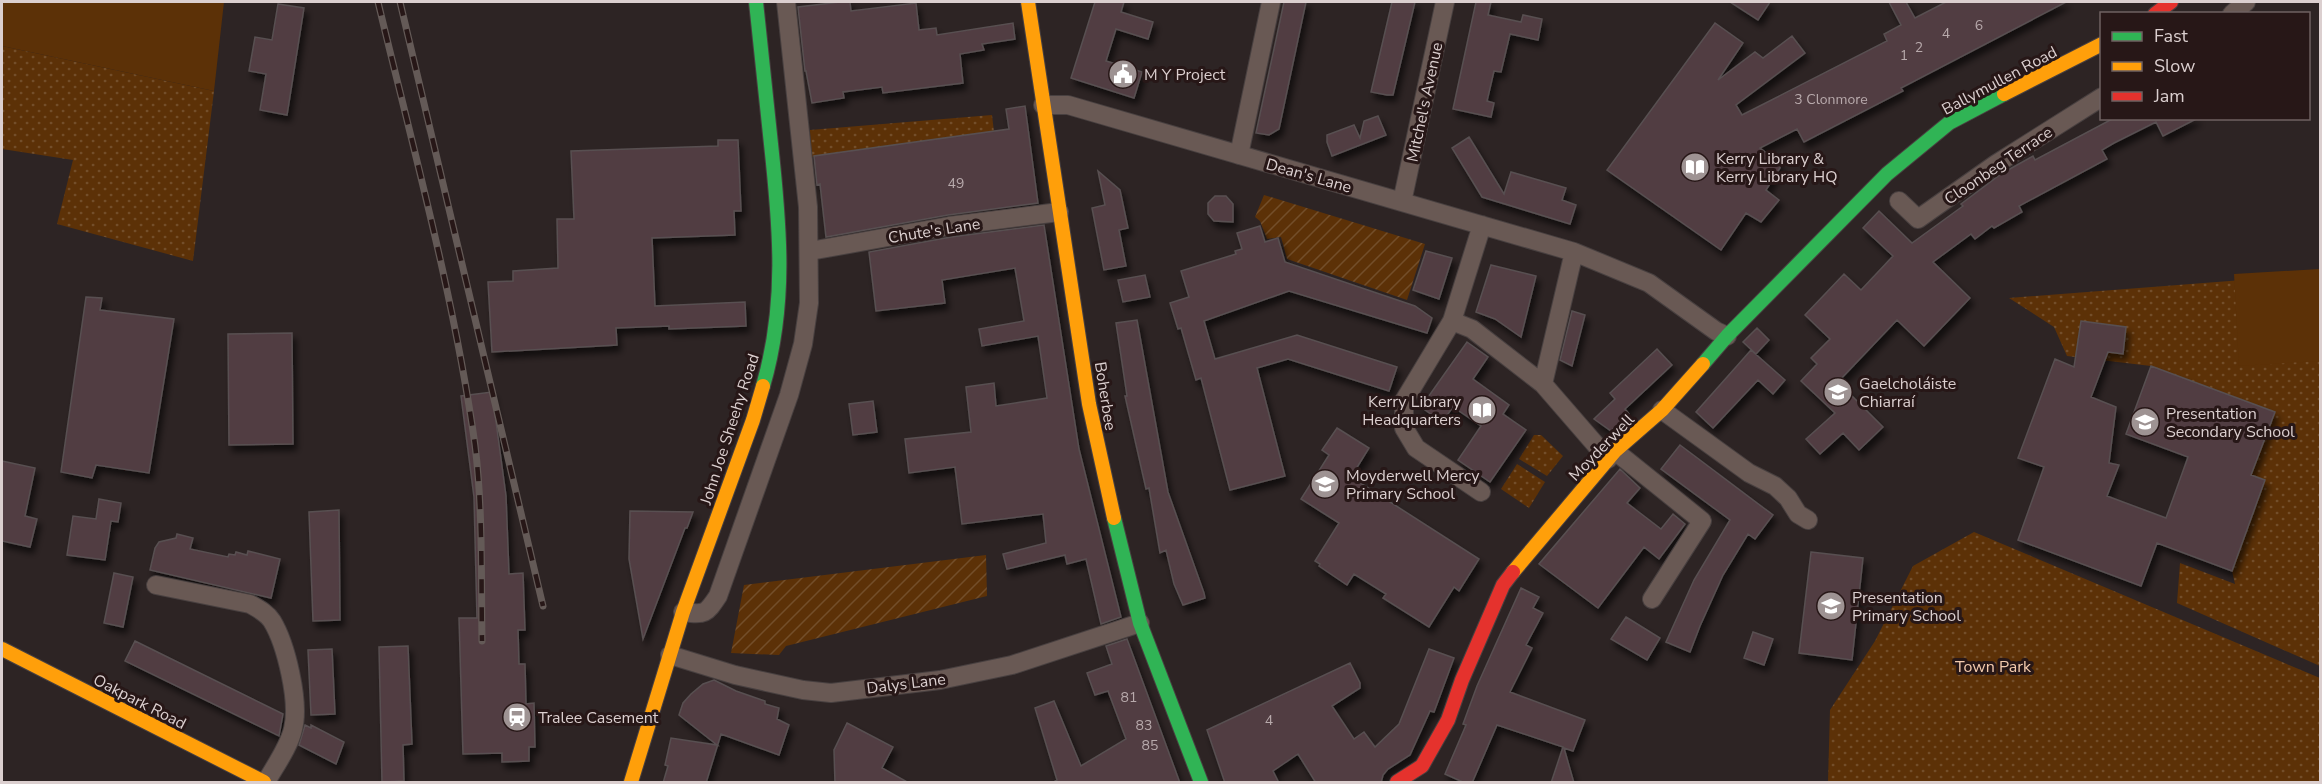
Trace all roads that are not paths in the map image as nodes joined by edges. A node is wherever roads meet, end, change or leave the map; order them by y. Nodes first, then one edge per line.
1 (756, 2) edge
2 (786, 2) edge
3 (1028, 2) edge
4 (1271, 2) edge
5 (1445, 2) edge
6 (2171, 2) edge
7 (2246, 2) edge
8 (2158, 12) edge
9 (2234, 12) edge
10 (2100, 45) edge
11 (2100, 98) edge
12 (1043, 105) junction
13 (1239, 155) junction
14 (1887, 174) joint
15 (1899, 201) dead end
16 (1402, 202) junction
17 (1059, 212) junction
18 (1482, 225) junction
19 (810, 251) junction
20 (1574, 252) junction
21 (1452, 321) junction
22 (1727, 336) junction
23 (1543, 384) junction
24 (1662, 410) junction
25 (1612, 455) junction
26 (1481, 492) dead end
27 (1808, 520) dead end
28 (156, 585) dead end
29 (1652, 599) dead end
30 (683, 612) junction
31 (1140, 623) junction
32 (2, 649) edge
33 (670, 655) junction
34 (265, 783) edge
35 (631, 783) edge
36 (1201, 783) edge
37 (1397, 783) edge

1 - 30 main road, John Joe Sheehy Road
2 - 19 street
3 - 12 main road, Boherbee
4 - 13 street
5 - 16 street, Mitchel's Avenue
6 - 8 main road
7 - 9 street
10 - 14 main road, Ballymullen Road
11 - 15 street, Cloonbeg Terrace
12 - 13 street, Dean's Lane
12 - 17 main road, Boherbee
13 - 16 street, Dean's Lane
14 - 22 main road, Moyderwell
16 - 18 street, Dean's Lane
17 - 19 street, Chute's Lane
17 - 31 main road, Boherbee
18 - 20 street, Dean's Lane
18 - 21 street
19 - 30 street
20 - 22 street, Dean's Lane
20 - 23 street
21 - 23 street
21 - 26 street
22 - 24 main road, Moyderwell
23 - 25 street
24 - 25 main road, Moyderwell
24 - 27 street
25 - 29 street
25 - 37 main road, Moyderwell
28 - 34 street
30 - 33 main road, John Joe Sheehy Road
31 - 33 street, Dalys Lane
31 - 36 main road, Boherbee
32 - 34 main road, Oakpark Road
33 - 35 main road, John Joe Sheehy Road

